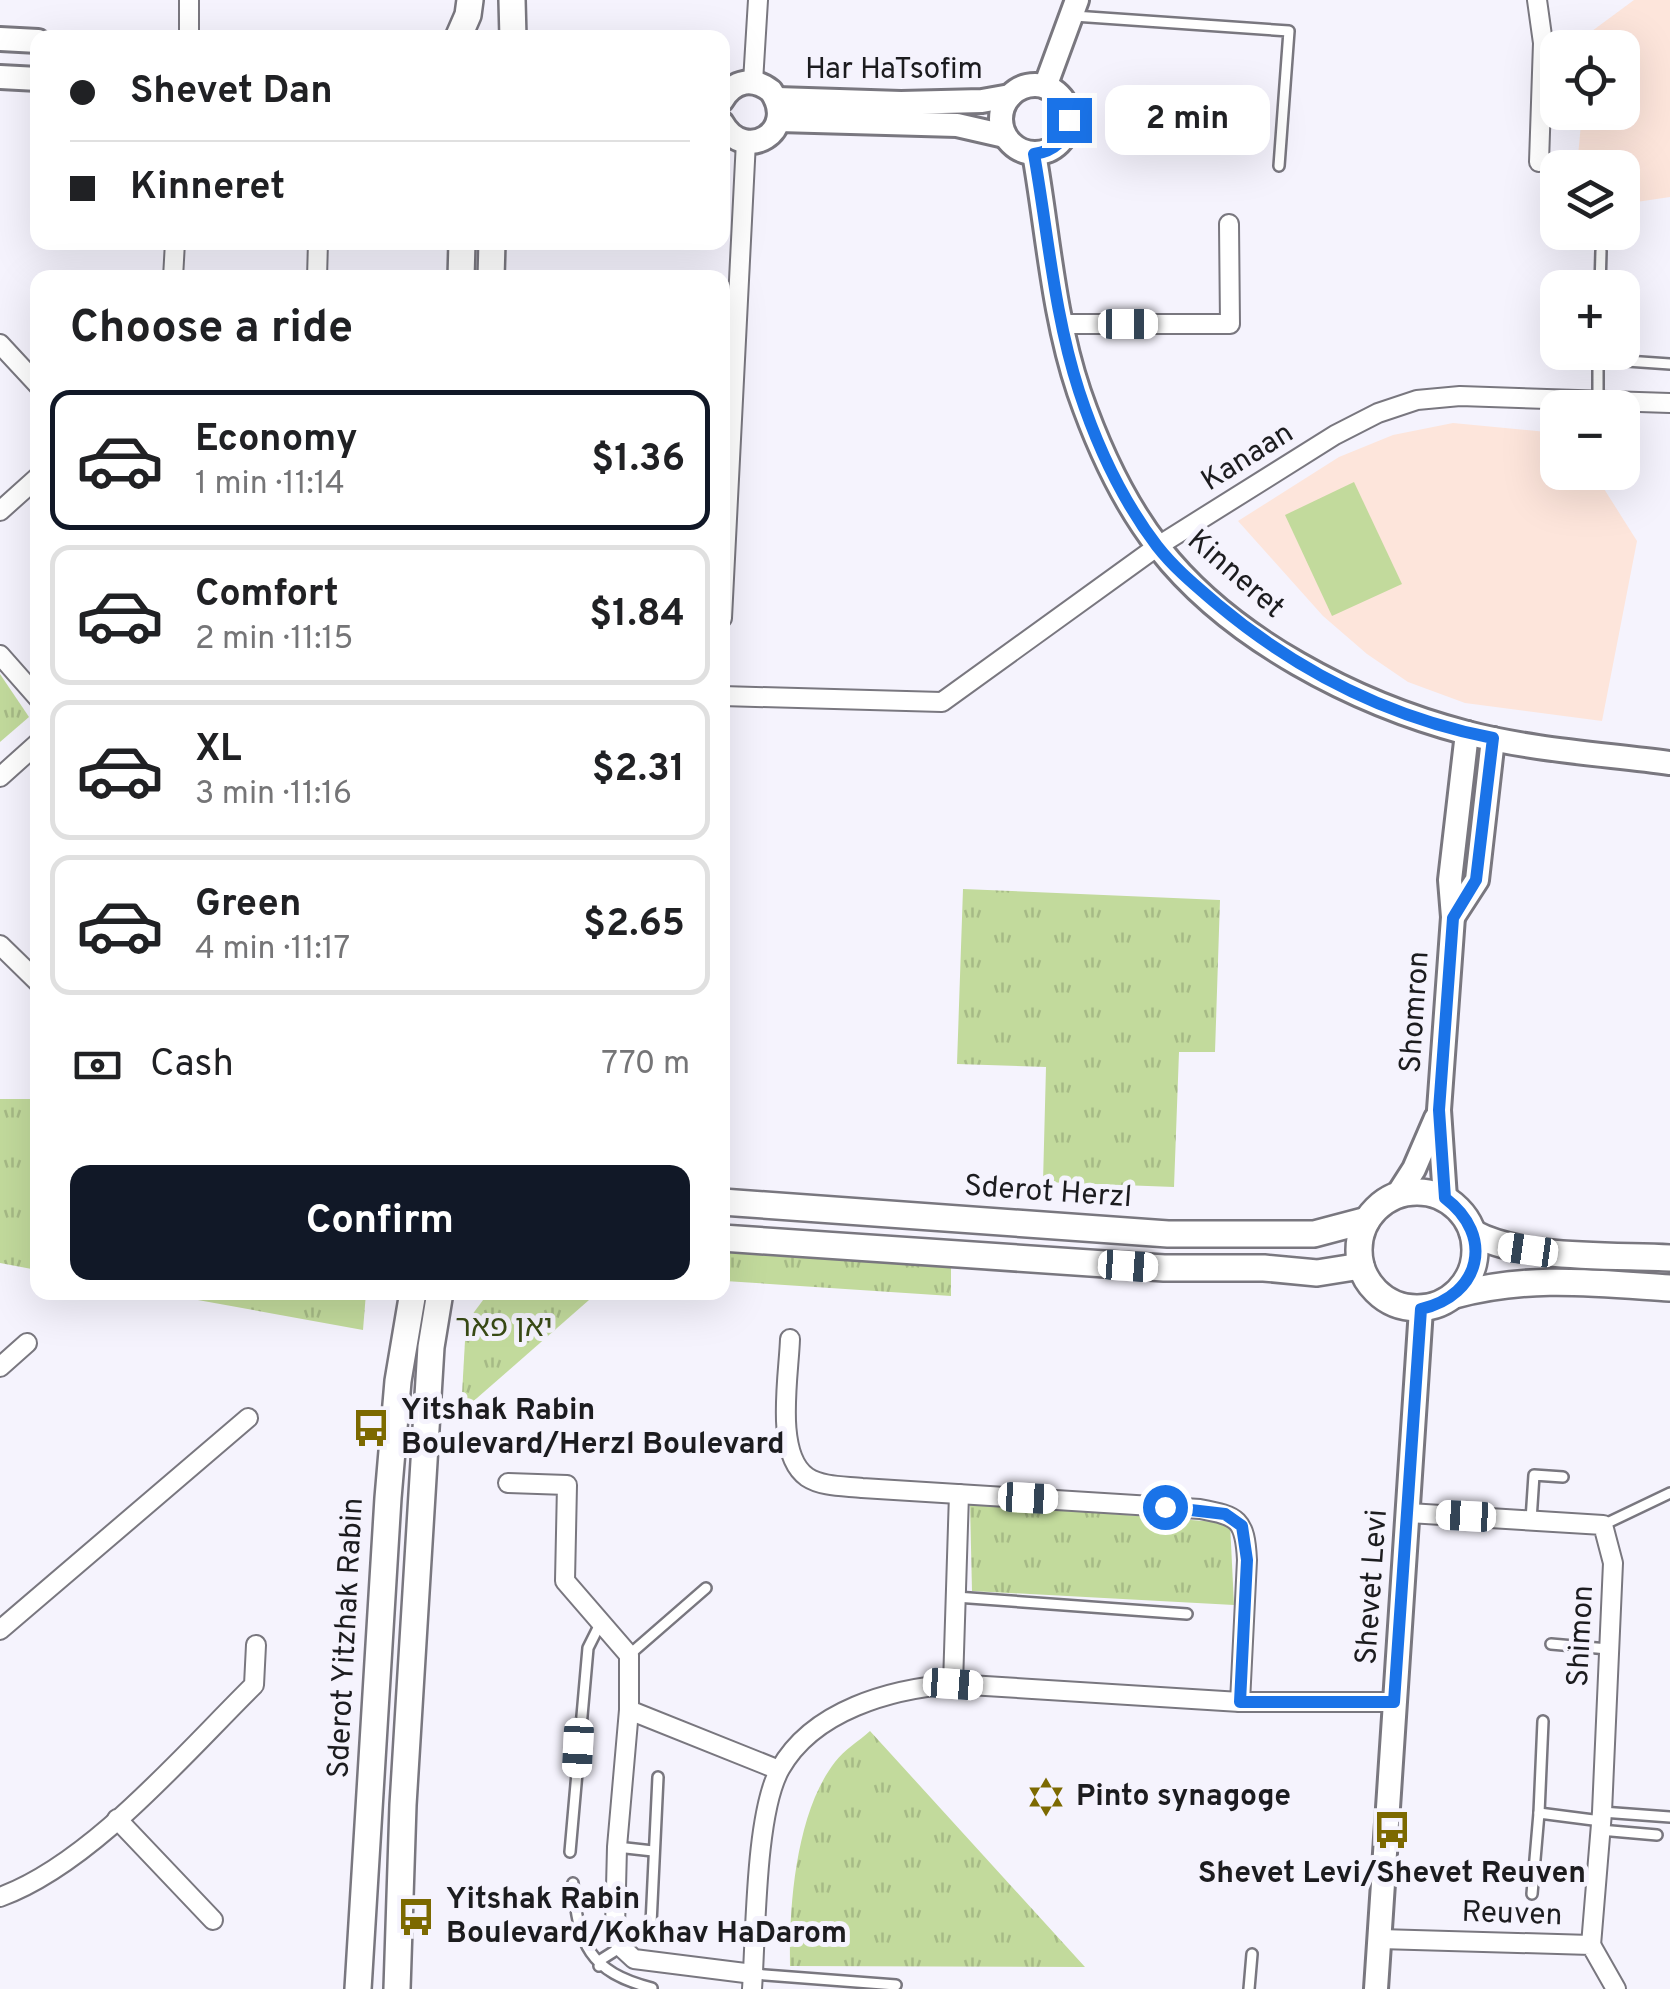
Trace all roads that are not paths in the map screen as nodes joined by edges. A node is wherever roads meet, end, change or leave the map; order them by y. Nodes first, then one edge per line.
1 (189, 0) edge
2 (470, 0) edge
3 (512, 0) edge
4 (758, 0) edge
5 (1537, 0) edge
6 (1074, 8) edge
7 (188, 30) edge
8 (461, 30) edge
9 (514, 30) edge
10 (0, 39) edge
11 (30, 41) edge
12 (0, 77) edge
13 (30, 79) edge
14 (753, 82) junction
15 (1045, 87) junction
16 (730, 91) edge
17 (1010, 96) junction
18 (778, 110) junction
19 (730, 133) edge
20 (1005, 136) junction
21 (746, 141) junction
22 (1540, 150) edge
23 (1034, 154) junction
24 (1279, 166) dead end
25 (1229, 224) dead end
26 (1600, 252) dead end
27 (1600, 270) edge
28 (1060, 324) junction
29 (0, 344) edge
30 (1640, 361) edge
31 (1670, 364) edge
32 (30, 376) edge
33 (1540, 397) edge
34 (1640, 401) edge
35 (1670, 403) edge
36 (730, 459) edge
37 (30, 484) edge
38 (0, 511) edge
39 (1158, 546) junction
40 (0, 655) edge
41 (30, 689) edge
42 (730, 696) edge
43 (1467, 733) junction
44 (1493, 738) junction
45 (30, 750) edge
46 (1670, 762) edge
47 (0, 778) edge
48 (1453, 918) junction
49 (0, 945) edge
50 (30, 974) edge
51 (1439, 1110) junction
52 (1398, 1194) junction
53 (1445, 1198) junction
54 (730, 1203) edge
55 (1367, 1220) junction
56 (1473, 1233) junction
57 (730, 1239) edge
58 (1670, 1258) edge
59 (1361, 1266) junction
60 (1670, 1288) edge
61 (1455, 1296) junction
62 (412, 1300) edge
63 (439, 1300) edge
64 (1421, 1309) junction
65 (790, 1339) dead end
66 (27, 1343) dead end
67 (0, 1366) edge
68 (248, 1418) dead end
69 (1563, 1476) dead end
70 (508, 1482) dead end
71 (1670, 1492) edge
72 (959, 1494) junction
73 (1409, 1513) junction
74 (1531, 1520) junction
75 (1603, 1524) junction
76 (706, 1588) dead end
77 (956, 1597) junction
78 (1187, 1614) dead end
79 (3, 1621) edge
80 (600, 1624) junction
81 (1551, 1644) dead end
82 (256, 1645) dead end
83 (1608, 1649) junction
84 (628, 1655) junction
85 (953, 1684) junction
86 (1240, 1702) junction
87 (1394, 1702) junction
88 (629, 1710) junction
89 (1543, 1721) dead end
90 (779, 1770) junction
91 (658, 1777) dead end
92 (1539, 1813) junction
93 (1670, 1817) edge
94 (117, 1819) junction
95 (1601, 1821) junction
96 (1656, 1835) dead end
97 (617, 1847) junction
98 (653, 1851) junction
99 (570, 1852) dead end
100 (573, 1882) dead end
101 (1532, 1894) dead end
102 (0, 1897) edge
103 (213, 1920) dead end
104 (651, 1924) dead end
105 (1380, 1939) junction
106 (1590, 1945) junction
107 (622, 1948) junction
108 (1252, 1954) dead end
109 (599, 1966) junction
110 (752, 1982) edge
111 (896, 1985) dead end
112 (652, 1988) edge
113 (358, 1989) edge
114 (397, 1989) edge
115 (1249, 1989) edge
116 (1376, 1989) edge
117 (1616, 1989) edge

1 - 7 street
2 - 8 main road
3 - 9 main road
4 - 14 street
5 - 22 street
6 - 15 street
6 - 24 lane
10 - 11 street
12 - 13 street
14 - 16 street
14 - 18 street
15 - 17 street
15 - 23 street
17 - 18 street, Har HaTsofim
17 - 20 street
18 - 20 street, Har HaTsofim
18 - 21 street
19 - 21 street
20 - 23 street
21 - 36 street
23 - 28 street, Kinneret
25 - 28 street
26 - 27 lane
28 - 39 street, Kinneret
29 - 32 street
30 - 31 lane
33 - 39 street, Kanaan
34 - 35 street, Kanaan
37 - 38 street
39 - 42 street, Kanaan
39 - 43 street, Kinneret
40 - 41 street
43 - 44 street, Kinneret
43 - 48 street, Shomron
44 - 46 street, Kinneret
44 - 48 street, Shomron
45 - 47 street
48 - 51 street, Shomron
49 - 50 street
51 - 52 street, Shomron
51 - 53 street, Shomron
52 - 53 main road
52 - 55 main road, Sderot Herzl
53 - 56 main road
54 - 55 main road, Sderot Herzl
55 - 59 main road
56 - 58 main road
56 - 61 main road
57 - 59 main road
59 - 64 main road
60 - 61 main road
61 - 64 main road
62 - 113 main road, Sderot Yitzhak Rabin
63 - 114 main road
64 - 73 street, Shevet Levi
65 - 72 street
66 - 67 street
68 - 79 street
69 - 74 lane
70 - 80 street
71 - 75 lane
72 - 77 street
72 - 86 street
73 - 74 street
73 - 87 street, Shevet Levi
74 - 75 street
75 - 83 street, Shimon
76 - 84 lane
77 - 78 lane
77 - 85 street
80 - 84 street
80 - 99 lane
81 - 83 lane
82 - 94 street
83 - 95 street, Shimon
84 - 88 street
85 - 86 street
85 - 90 street
86 - 87 street
87 - 105 street, Shevet Levi
88 - 90 street
88 - 97 street
89 - 92 lane
90 - 110 street
91 - 98 lane
92 - 95 lane
92 - 101 lane
93 - 95 lane
94 - 102 street
94 - 103 street
95 - 96 lane
95 - 106 street, Shimon
97 - 98 lane
97 - 107 street
98 - 104 lane
100 - 109 lane
105 - 106 street, Reuven
105 - 116 street, Shevet Levi
106 - 117 street, Reuven
107 - 109 lane
107 - 110 street
108 - 115 lane
109 - 112 lane
110 - 111 lane

